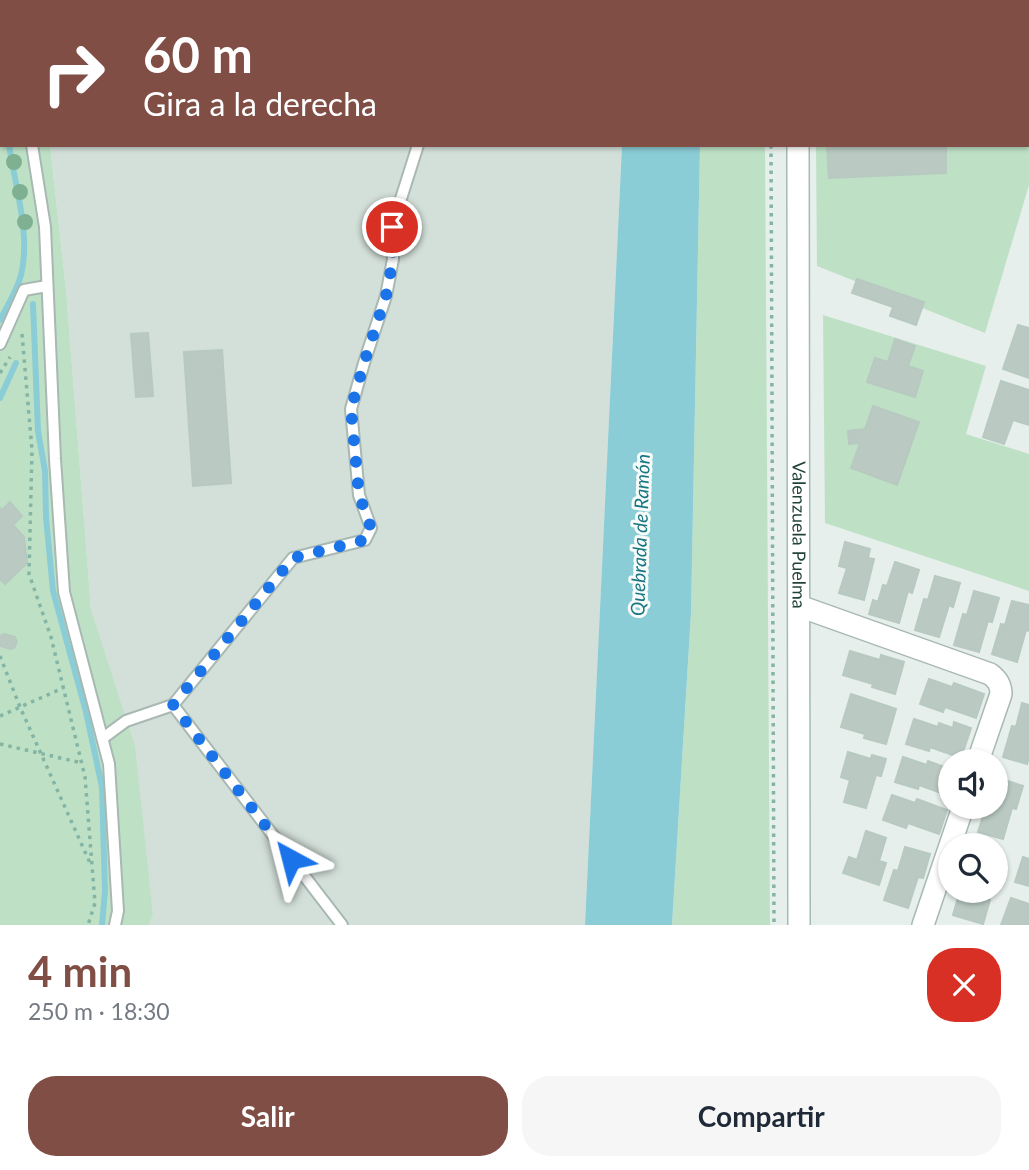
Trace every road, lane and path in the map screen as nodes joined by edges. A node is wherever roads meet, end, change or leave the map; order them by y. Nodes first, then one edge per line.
1 (33, 147) edge
2 (417, 147) edge
3 (771, 147) edge
4 (797, 147) edge
5 (47, 286) junction
6 (22, 339) dead end
7 (0, 344) edge
8 (799, 606) junction
9 (0, 656) edge
10 (63, 688) junction
11 (173, 705) junction
12 (20, 707) junction
13 (0, 716) edge
14 (103, 738) junction
15 (0, 744) edge
16 (982, 749) edge
17 (41, 752) junction
18 (82, 763) junction
19 (959, 819) edge
20 (92, 867) junction
21 (88, 925) edge
22 (116, 925) edge
23 (342, 925) edge
24 (774, 925) edge
25 (799, 925) edge
26 (923, 925) edge

1 - 5 lane
2 - 11 lane
3 - 24 path
4 - 8 main road, Valenzuela Puelma
5 - 7 lane
5 - 14 lane
6 - 10 path
8 - 16 main road
8 - 25 main road, Valenzuela Puelma
9 - 12 path
10 - 12 path
10 - 18 path
11 - 14 lane
11 - 23 lane
12 - 13 path
12 - 17 path
14 - 22 lane
15 - 17 path
17 - 18 path
17 - 20 path
18 - 20 path
19 - 26 main road
20 - 21 path

